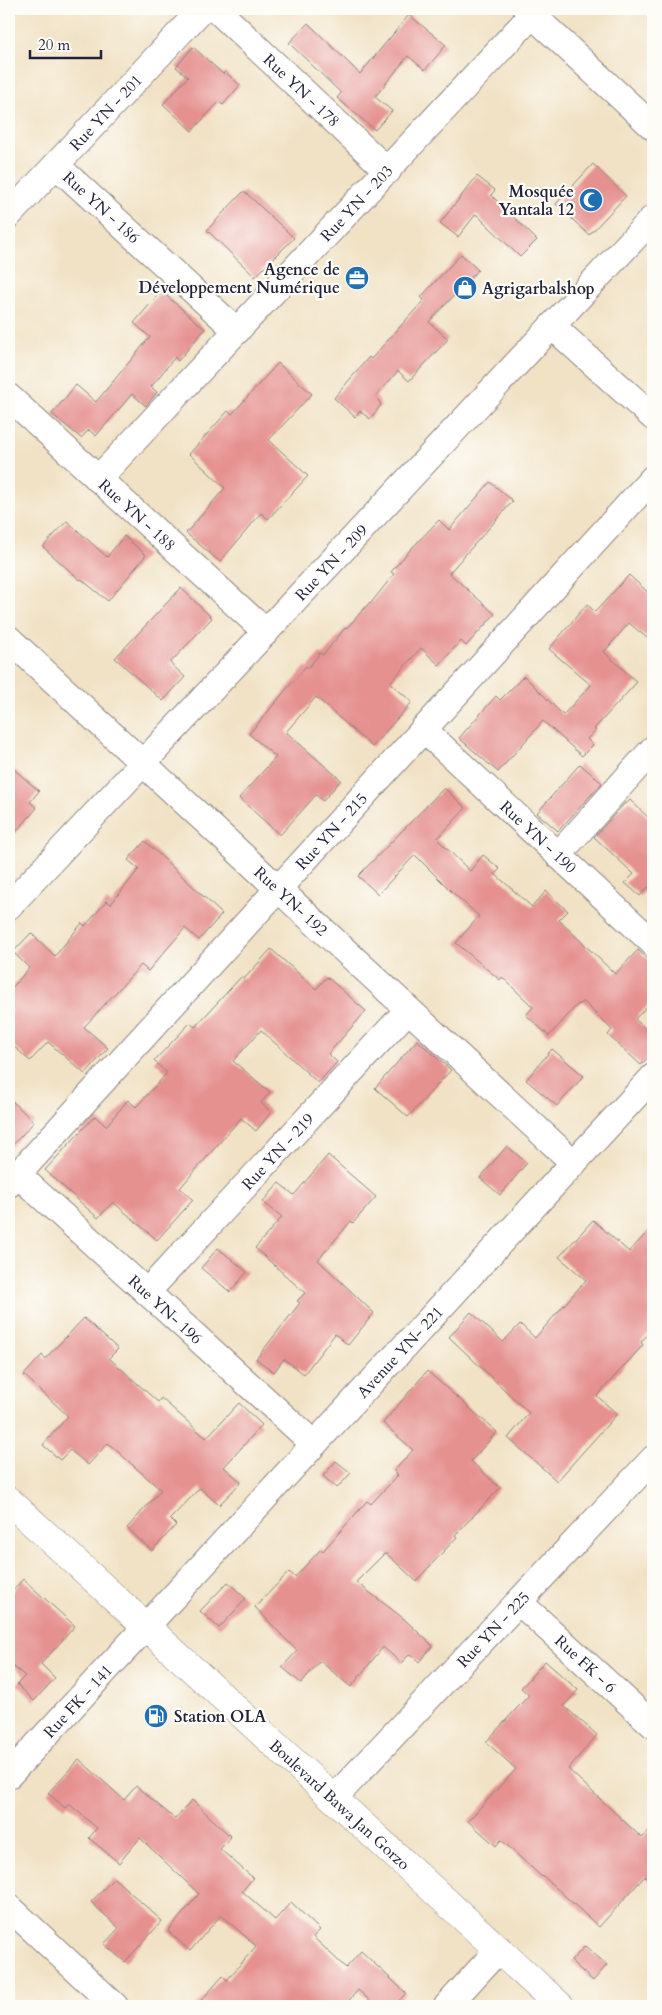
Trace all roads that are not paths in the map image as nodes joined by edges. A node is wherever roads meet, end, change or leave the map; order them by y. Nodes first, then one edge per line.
1 (202, 9) edge
2 (216, 9) edge
3 (529, 12) edge
4 (653, 127) edge
5 (56, 165) junction
6 (388, 171) junction
7 (9, 215) edge
8 (653, 218) edge
9 (552, 326) junction
10 (237, 331) junction
11 (9, 397) edge
12 (653, 417) edge
13 (653, 478) edge
14 (98, 479) junction
15 (266, 632) junction
16 (9, 639) edge
17 (423, 729) junction
18 (653, 749) edge
19 (142, 763) junction
20 (558, 855) junction
21 (278, 889) junction
22 (9, 906) edge
23 (653, 944) edge
24 (408, 1010) junction
25 (653, 1077) edge
26 (574, 1163) junction
27 (13, 1179) edge
28 (147, 1292) junction
29 (314, 1444) junction
30 (653, 1459) edge
31 (9, 1501) edge
32 (519, 1602) junction
33 (145, 1626) junction
34 (653, 1725) edge
35 (9, 1775) edge
36 (334, 1798) junction
37 (9, 1906) edge
38 (499, 1949) junction
39 (114, 2006) edge
40 (447, 2006) edge
41 (560, 2006) edge

1 - 5 street, Rue YN - 201
2 - 6 street, Rue YN - 178
3 - 4 street
3 - 6 street, Rue YN - 203
5 - 7 street, Rue YN - 201
5 - 10 street, Rue YN - 186
6 - 10 street, Rue YN - 203
8 - 9 street, Rue YN - 209
9 - 12 street
9 - 15 street, Rue YN - 209
10 - 14 street, Rue YN - 203
11 - 14 street, Rue YN - 188
13 - 17 street, Rue YN - 215
14 - 15 street, Rue YN - 188
15 - 19 street, Rue YN - 209
16 - 19 street, Rue YN- 192
17 - 20 street, Rue YN - 190
17 - 21 street, Rue YN - 215
18 - 20 street
19 - 21 street, Rue YN- 192
19 - 22 street, Rue YN - 209
20 - 23 street, Rue YN - 190
21 - 24 street, Rue YN- 192
21 - 27 street, Rue YN - 215
24 - 26 street, Rue YN- 192
24 - 28 street, Rue YN - 219
25 - 26 street, Avenue YN- 221
26 - 29 street, Avenue YN- 221
27 - 28 street, Rue YN- 196
28 - 29 street, Rue YN- 196
29 - 33 street, Avenue YN- 221
30 - 32 street, Rue YN - 225
31 - 33 main road, Boulevard Bawa Jan Gorzo
32 - 34 street, Rue FK - 6
32 - 36 street, Rue YN - 225
33 - 35 street, Rue FK - 141
33 - 36 main road, Boulevard Bawa Jan Gorzo
36 - 38 main road, Boulevard Bawa Jan Gorzo
37 - 39 street
38 - 40 street
38 - 41 main road, Boulevard Bawa Jan Gorzo

